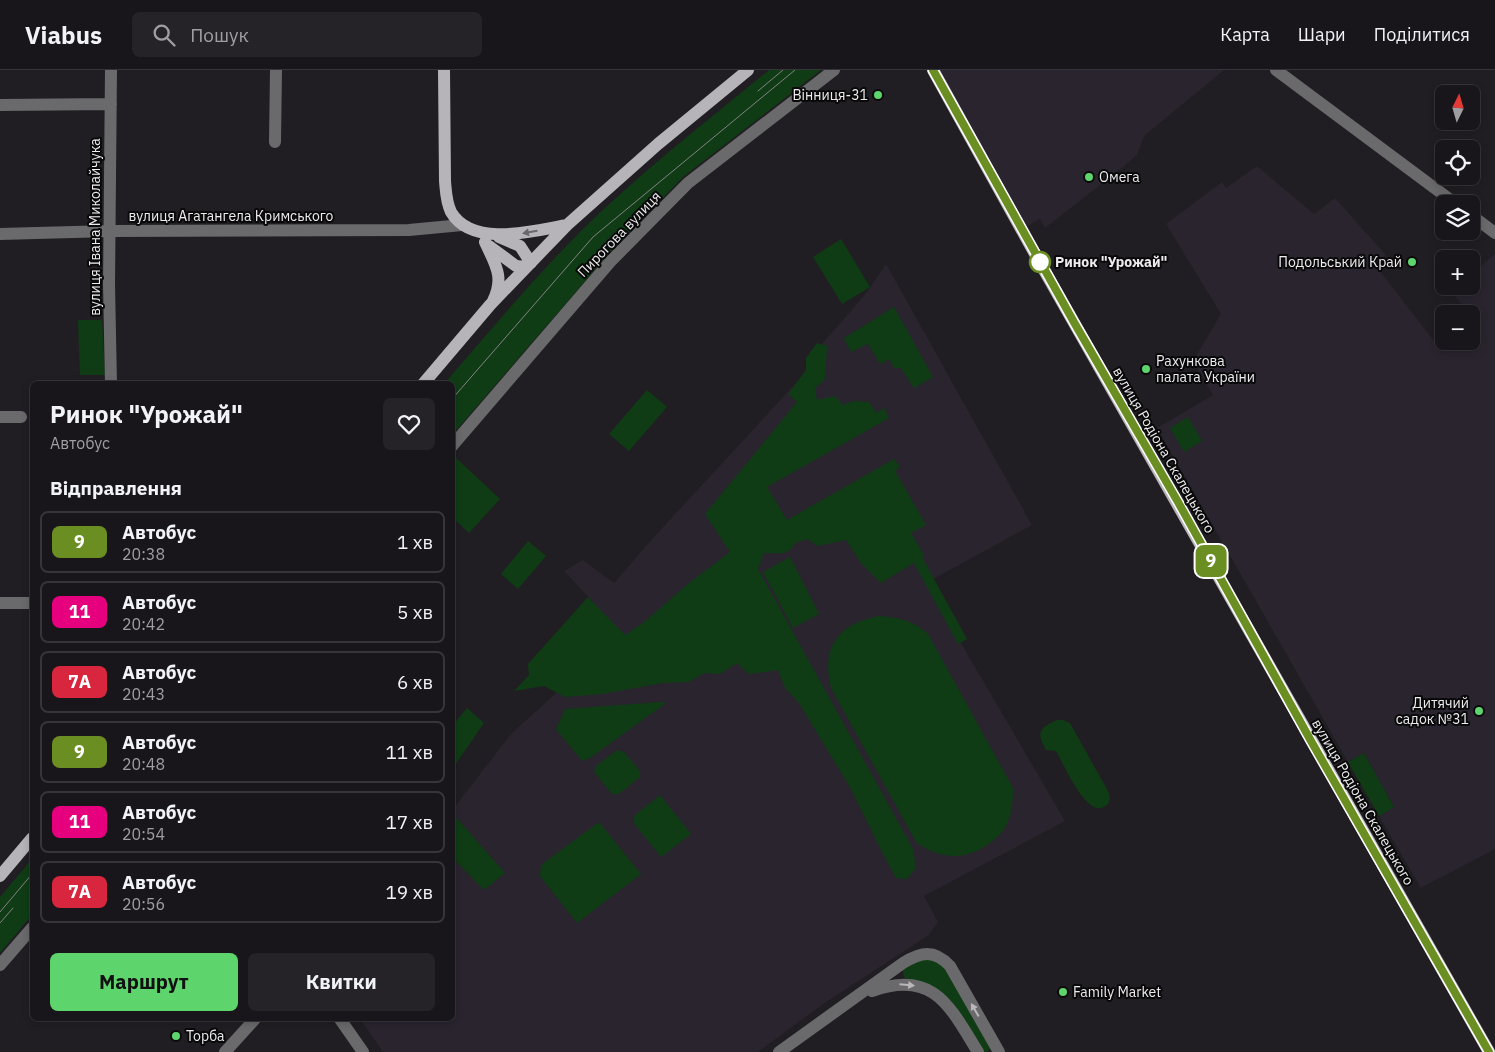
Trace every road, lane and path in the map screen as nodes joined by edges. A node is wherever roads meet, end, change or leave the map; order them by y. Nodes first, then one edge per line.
1 (111, 70) edge
2 (276, 70) edge
3 (444, 70) edge
4 (748, 70) edge
5 (834, 70) edge
6 (933, 70) edge
7 (1276, 70) edge
8 (111, 104) junction
9 (0, 105) edge
10 (275, 142) dead end
11 (1444, 195) edge
12 (1480, 222) edge
13 (567, 225) junction
14 (468, 227) junction
15 (110, 231) junction
16 (1495, 233) edge
17 (0, 234) edge
18 (489, 238) junction
19 (528, 265) junction
20 (490, 305) junction
21 (111, 381) edge
22 (426, 381) edge
23 (0, 417) edge
24 (21, 417) dead end
25 (455, 443) edge
26 (0, 603) edge
27 (30, 603) edge
28 (30, 840) edge
29 (0, 876) edge
30 (30, 930) edge
31 (0, 965) edge
32 (860, 995) junction
33 (253, 1021) edge
34 (341, 1021) edge
35 (225, 1052) edge
36 (363, 1052) edge
37 (779, 1052) edge
38 (978, 1052) edge
39 (999, 1052) edge
40 (1489, 1052) edge

1 - 8 street, вулиця Івана Миколайчука
2 - 10 street
3 - 14 main road
4 - 13 main road
5 - 25 street, Пирогова вулиця
6 - 40 main road, вулиця Родіона Скалецького
7 - 11 street
8 - 9 street
8 - 15 street, вулиця Івана Миколайчука
12 - 16 street
13 -> 18 main road
13 - 19 main road
14 - 15 street, вулиця Агатангела Кримського
14 - 18 main road
15 - 17 street, вулиця Агатангела Кримського
15 - 21 street, вулиця Івана Миколайчука
18 - 19 main road
18 - 19 main road
18 - 20 main road
19 - 20 main road
20 - 22 main road
23 - 24 street
26 - 27 street
28 - 29 main road
30 - 31 street
32 - 37 street
32 -> 38 street
39 -> 32 street
33 - 35 street
34 - 36 street

